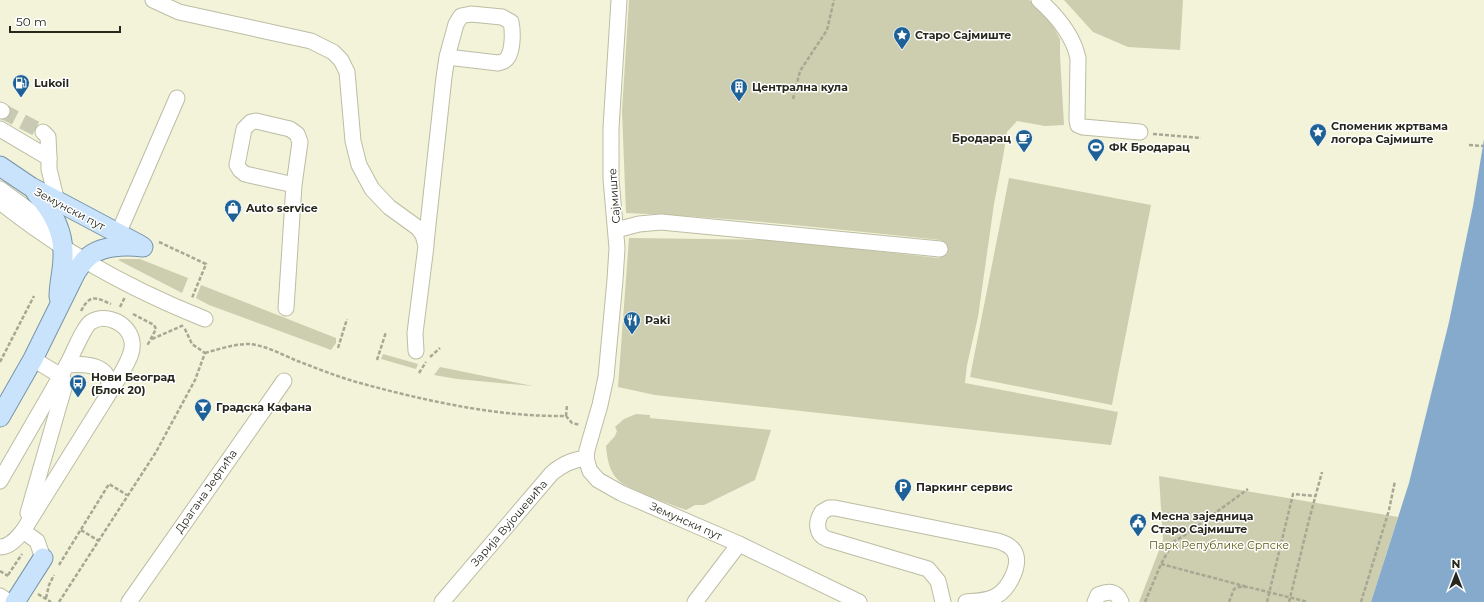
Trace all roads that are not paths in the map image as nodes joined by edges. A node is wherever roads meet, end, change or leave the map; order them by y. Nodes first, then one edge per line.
1 (153, 0) edge
2 (619, 0) edge
3 (1039, 0) edge
4 (447, 57) junction
5 (178, 98) dead end
6 (0, 128) edge
7 (43, 132) dead end
8 (1140, 132) road end
9 (49, 158) junction
10 (0, 166) edge
11 (294, 185) junction
12 (31, 187) junction
13 (0, 188) edge
14 (0, 202) edge
15 (57, 202) junction
16 (616, 230) junction
17 (118, 234) junction
18 (61, 240) junction
19 (426, 246) junction
20 (940, 249) dead end
21 (89, 257) junction
22 (58, 306) junction
23 (286, 308) dead end
24 (205, 319) dead end
25 (416, 351) dead end
26 (33, 359) junction
27 (64, 371) junction
28 (284, 381) dead end
29 (110, 391) junction
30 (0, 417) edge
31 (586, 458) junction
32 (0, 481) edge
33 (23, 531) junction
34 (739, 544) junction
35 (0, 547) edge
36 (43, 558) joint
37 (0, 596) edge
38 (9, 602) edge
39 (15, 602) edge
40 (129, 602) edge
41 (442, 602) edge
42 (696, 602) edge
43 (859, 602) edge
44 (943, 602) edge
45 (966, 602) edge
46 (1095, 602) edge
47 (1121, 602) edge

1 - 19 street
2 - 16 street, Сајмиште
3 - 8 street
4 - 4 street
4 - 19 street
5 - 17 street
6 - 9 street
7 - 9 street
9 - 15 street
10 - 12 main road, Земунски пут
11 - 11 street
11 - 23 street
12 - 15 main road, Земунски пут
12 - 18 main road
13 - 18 street
14 - 18 street
15 - 17 main road, Земунски пут
16 - 20 street
16 - 31 street, Сајмиште
17 - 21 main road, Земунски пут
18 - 21 street
18 - 22 main road
19 - 25 street
21 - 22 main road
21 - 24 street
22 - 26 main road
26 - 27 street
26 - 30 main road
27 - 29 street
27 - 29 street
27 - 32 street
27 - 33 street
28 - 40 street, Драгана Јефтића
29 - 33 street
31 - 34 street, Земунски пут
31 - 41 street, Зарија Вујошевића
33 - 35 street
33 - 36 street
34 - 42 street
34 - 43 street, Земунски пут
36 - 39 main road
37 - 38 street
44 - 45 street
46 - 47 street

